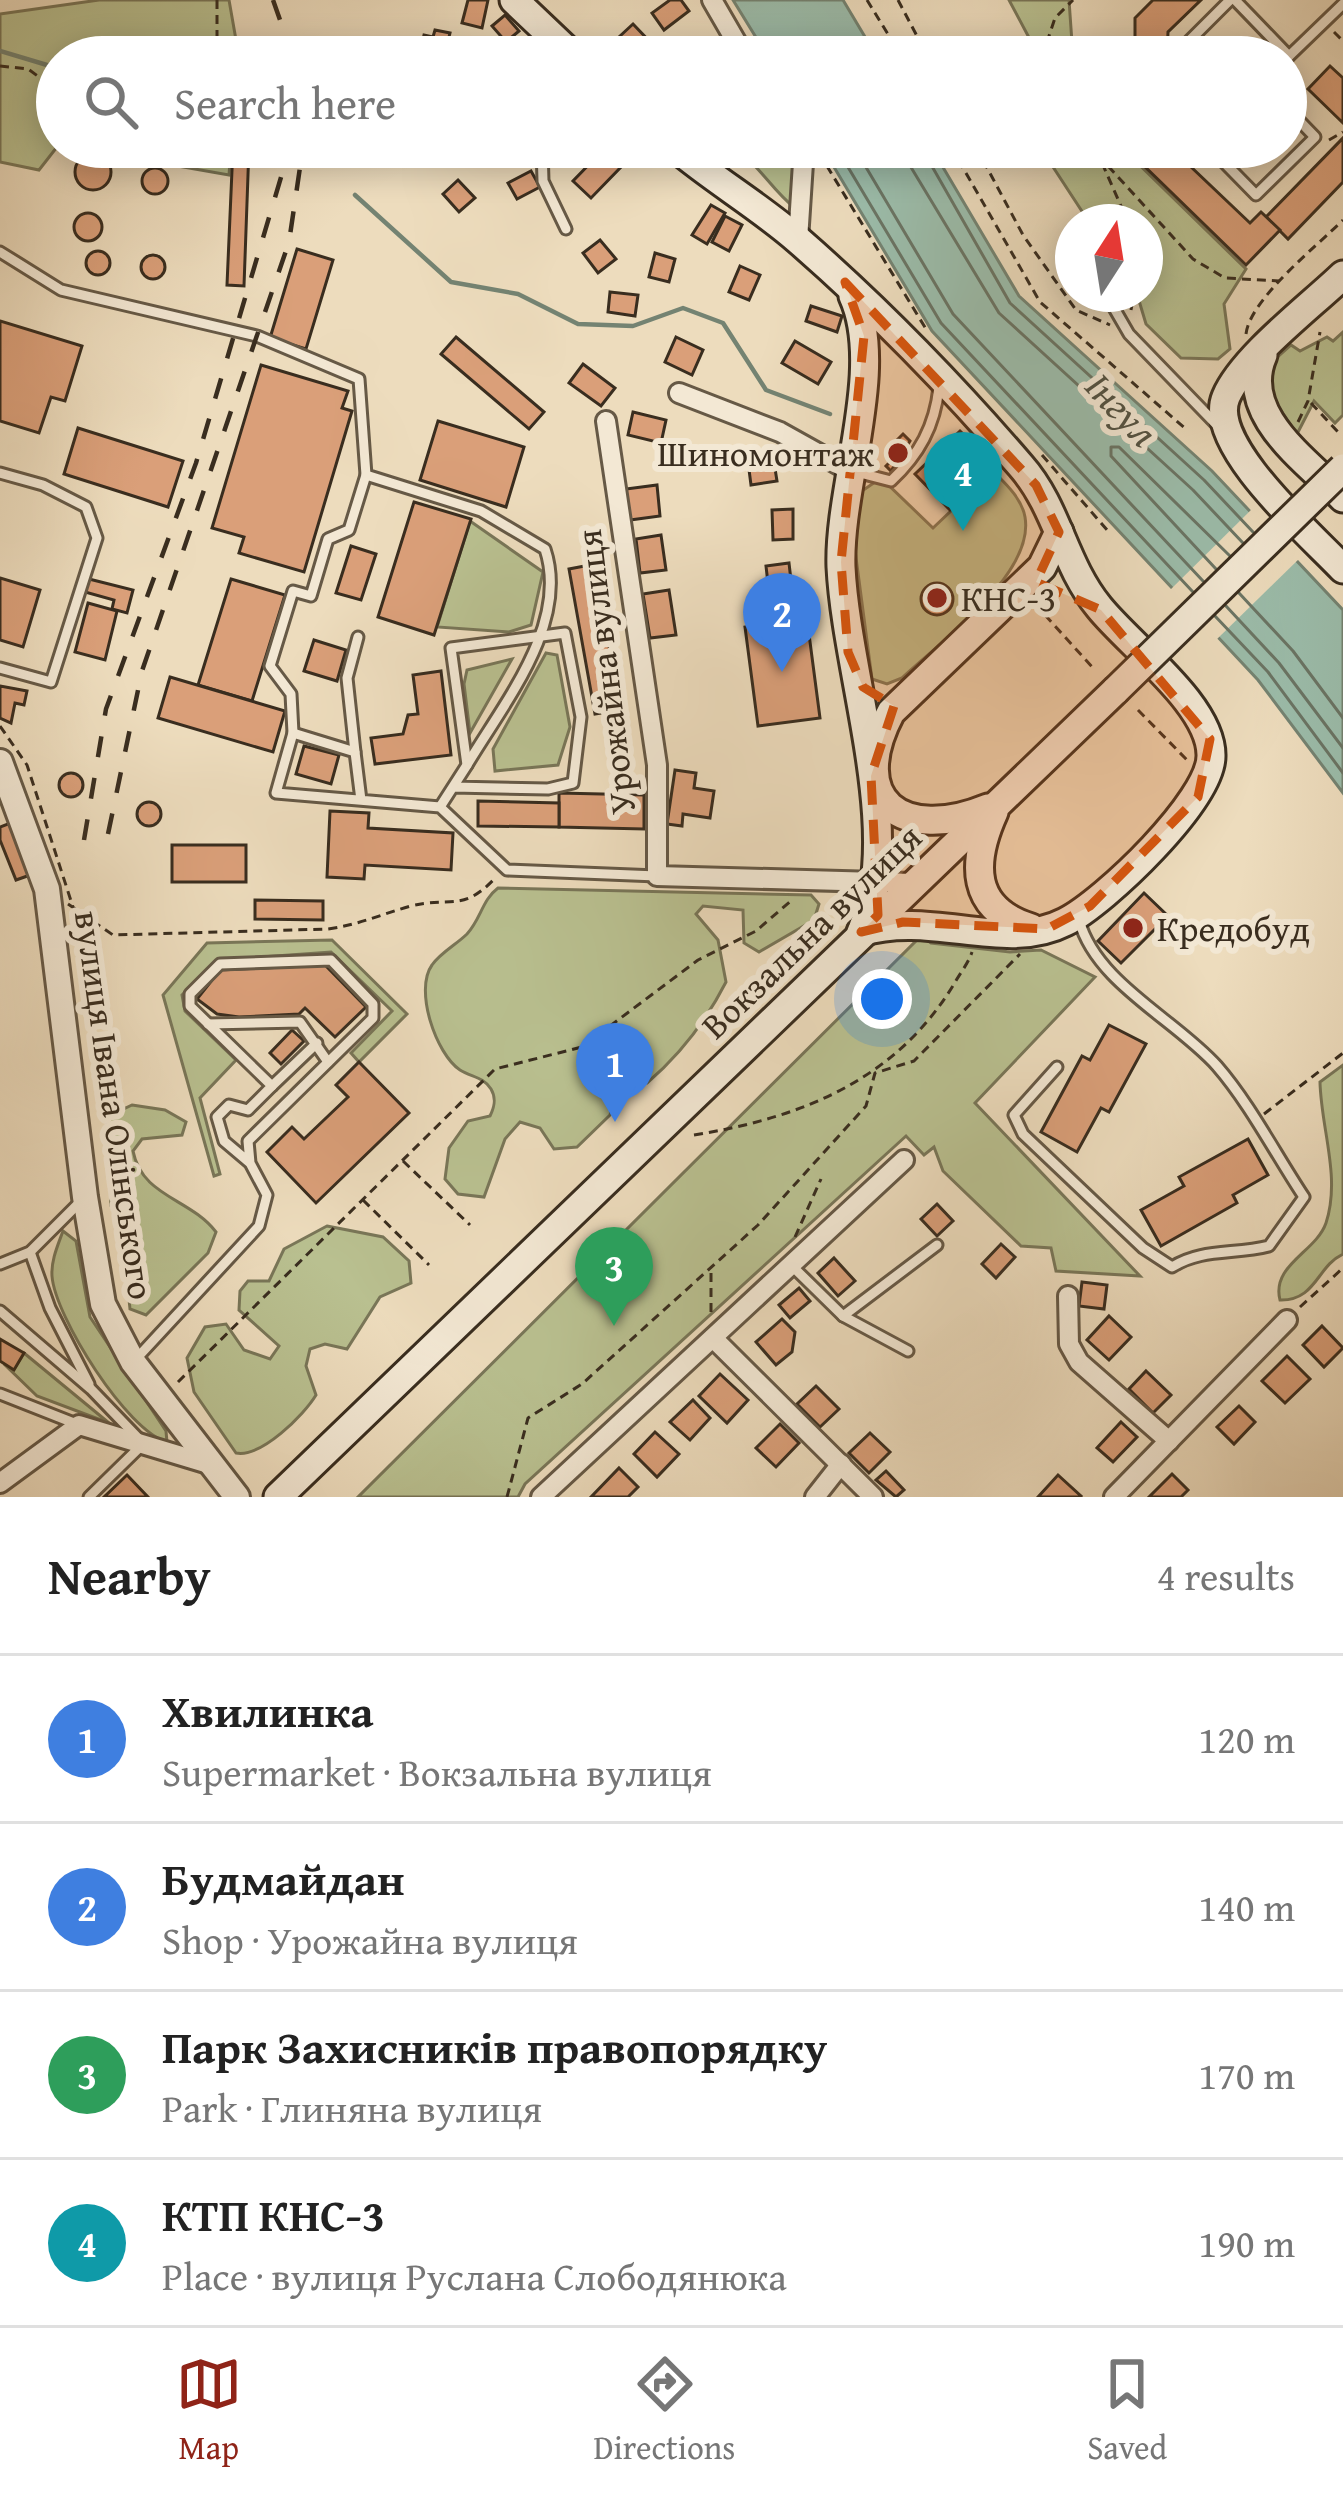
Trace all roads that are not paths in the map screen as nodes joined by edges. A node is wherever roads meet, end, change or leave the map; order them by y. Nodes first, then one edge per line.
1 (514, 0) edge
2 (712, 0) edge
3 (1235, 0) edge
4 (1343, 4) edge
5 (552, 36) edge
6 (733, 36) edge
7 (1195, 36) edge
8 (1268, 36) edge
9 (1307, 39) edge
10 (543, 168) edge
11 (703, 168) edge
12 (803, 168) edge
13 (1230, 168) edge
14 (1283, 168) edge
15 (566, 229) dead end
16 (798, 240) junction
17 (0, 252) edge
18 (1343, 274) edge
19 (844, 282) junction
20 (1116, 312) edge
21 (1265, 351) junction
22 (940, 382) junction
23 (679, 393) dead end
24 (606, 421) dead end
25 (1231, 443) junction
26 (1343, 468) edge
27 (850, 471) junction
28 (0, 473) edge
29 (366, 475) junction
30 (1343, 497) edge
31 (1059, 532) junction
32 (1343, 569) edge
33 (1027, 593) junction
34 (1101, 610) junction
35 (542, 636) junction
36 (358, 637) dead end
37 (848, 652) junction
38 (0, 668) edge
39 (908, 694) junction
40 (293, 733) junction
41 (355, 752) junction
42 (0, 762) edge
43 (466, 765) junction
44 (871, 776) junction
45 (453, 787) junction
46 (362, 800) junction
47 (997, 804) junction
48 (440, 807) junction
49 (657, 876) junction
50 (878, 883) junction
51 (913, 883) junction
52 (1078, 915) junction
53 (1047, 929) junction
54 (861, 932) junction
55 (208, 1024) junction
56 (317, 1043) junction
57 (328, 1062) junction
58 (1058, 1067) dead end
59 (272, 1086) junction
60 (904, 1160) dead end
61 (250, 1163) junction
62 (85, 1197) junction
63 (937, 1245) dead end
64 (30, 1252) junction
65 (0, 1264) edge
66 (790, 1265) junction
67 (1068, 1296) dead end
68 (0, 1311) edge
69 (843, 1316) junction
70 (1286, 1320) road end
71 (713, 1338) junction
72 (908, 1351) dead end
73 (133, 1362) junction
74 (92, 1389) junction
75 (0, 1394) edge
76 (14, 1401) junction
77 (0, 1409) edge
78 (79, 1424) junction
79 (1169, 1441) junction
80 (144, 1447) junction
81 (841, 1464) junction
82 (215, 1466) junction
83 (0, 1483) edge
84 (88, 1497) edge
85 (237, 1497) edge
86 (278, 1497) edge
87 (541, 1497) edge
88 (815, 1497) edge
89 (872, 1497) edge
90 (1114, 1497) edge

1 - 5 main road
2 - 6 street
3 - 7 lane
3 - 8 lane
4 - 9 lane
10 - 15 lane
11 - 16 main road
12 - 16 street
13 - 14 lane
16 - 19 main road
17 - 29 lane
18 - 21 main road
19 - 22 main road
19 - 27 main road
20 - 25 lane
21 - 25 main road
21 - 30 main road
22 - 27 lane
22 - 31 main road
23 - 27 street
24 - 49 street, Урожайна вулиця
25 - 32 main road
26 - 47 main road, Вокзальна вулиця, bridge
27 - 37 main road
28 - 38 lane
29 - 35 lane
29 - 40 lane
31 - 33 main road
31 - 34 main road
33 - 34 main road
33 - 39 main road
34 - 52 main road
35 - 43 lane
35 - 43 lane
35 - 45 lane
36 - 41 lane
37 - 39 main road
37 - 44 main road
39 - 44 main road
40 - 41 lane
40 - 46 lane
41 - 46 lane
42 - 62 street, вулиця Івана Олінського
43 - 45 lane
44 - 47 main road
44 - 50 main road
45 - 48 lane
46 - 48 lane
47 - 51 main road, Вокзальна вулиця
47 - 53 main road
48 - 49 lane
49 - 50 street
50 - 51 street
50 - 54 main road
51 - 54 main road, Вокзальна вулиця
52 - 53 main road
52 - 58 lane
53 - 54 main road
54 - 86 main road, Вокзальна вулиця
55 - 56 lane
55 - 57 lane
55 - 59 lane
56 - 57 lane
56 - 59 lane
57 - 61 lane
59 - 61 lane
60 - 66 street
61 - 73 lane
62 - 64 lane
62 - 73 street, вулиця Івана Олінського
63 - 69 lane
64 - 65 lane
64 - 74 lane
66 - 69 lane
66 - 71 street
67 - 79 street
68 - 74 lane
69 - 72 lane
70 - 79 street
71 - 81 street
71 - 87 street
73 - 82 street, вулиця Івана Олінського
74 - 80 lane
75 - 76 lane
76 - 77 lane
76 - 78 lane
78 - 80 street
78 - 83 street
79 - 90 street
80 - 82 street
80 - 84 lane
81 - 88 street
81 - 89 street
82 - 85 street, вулиця Івана Олінського

